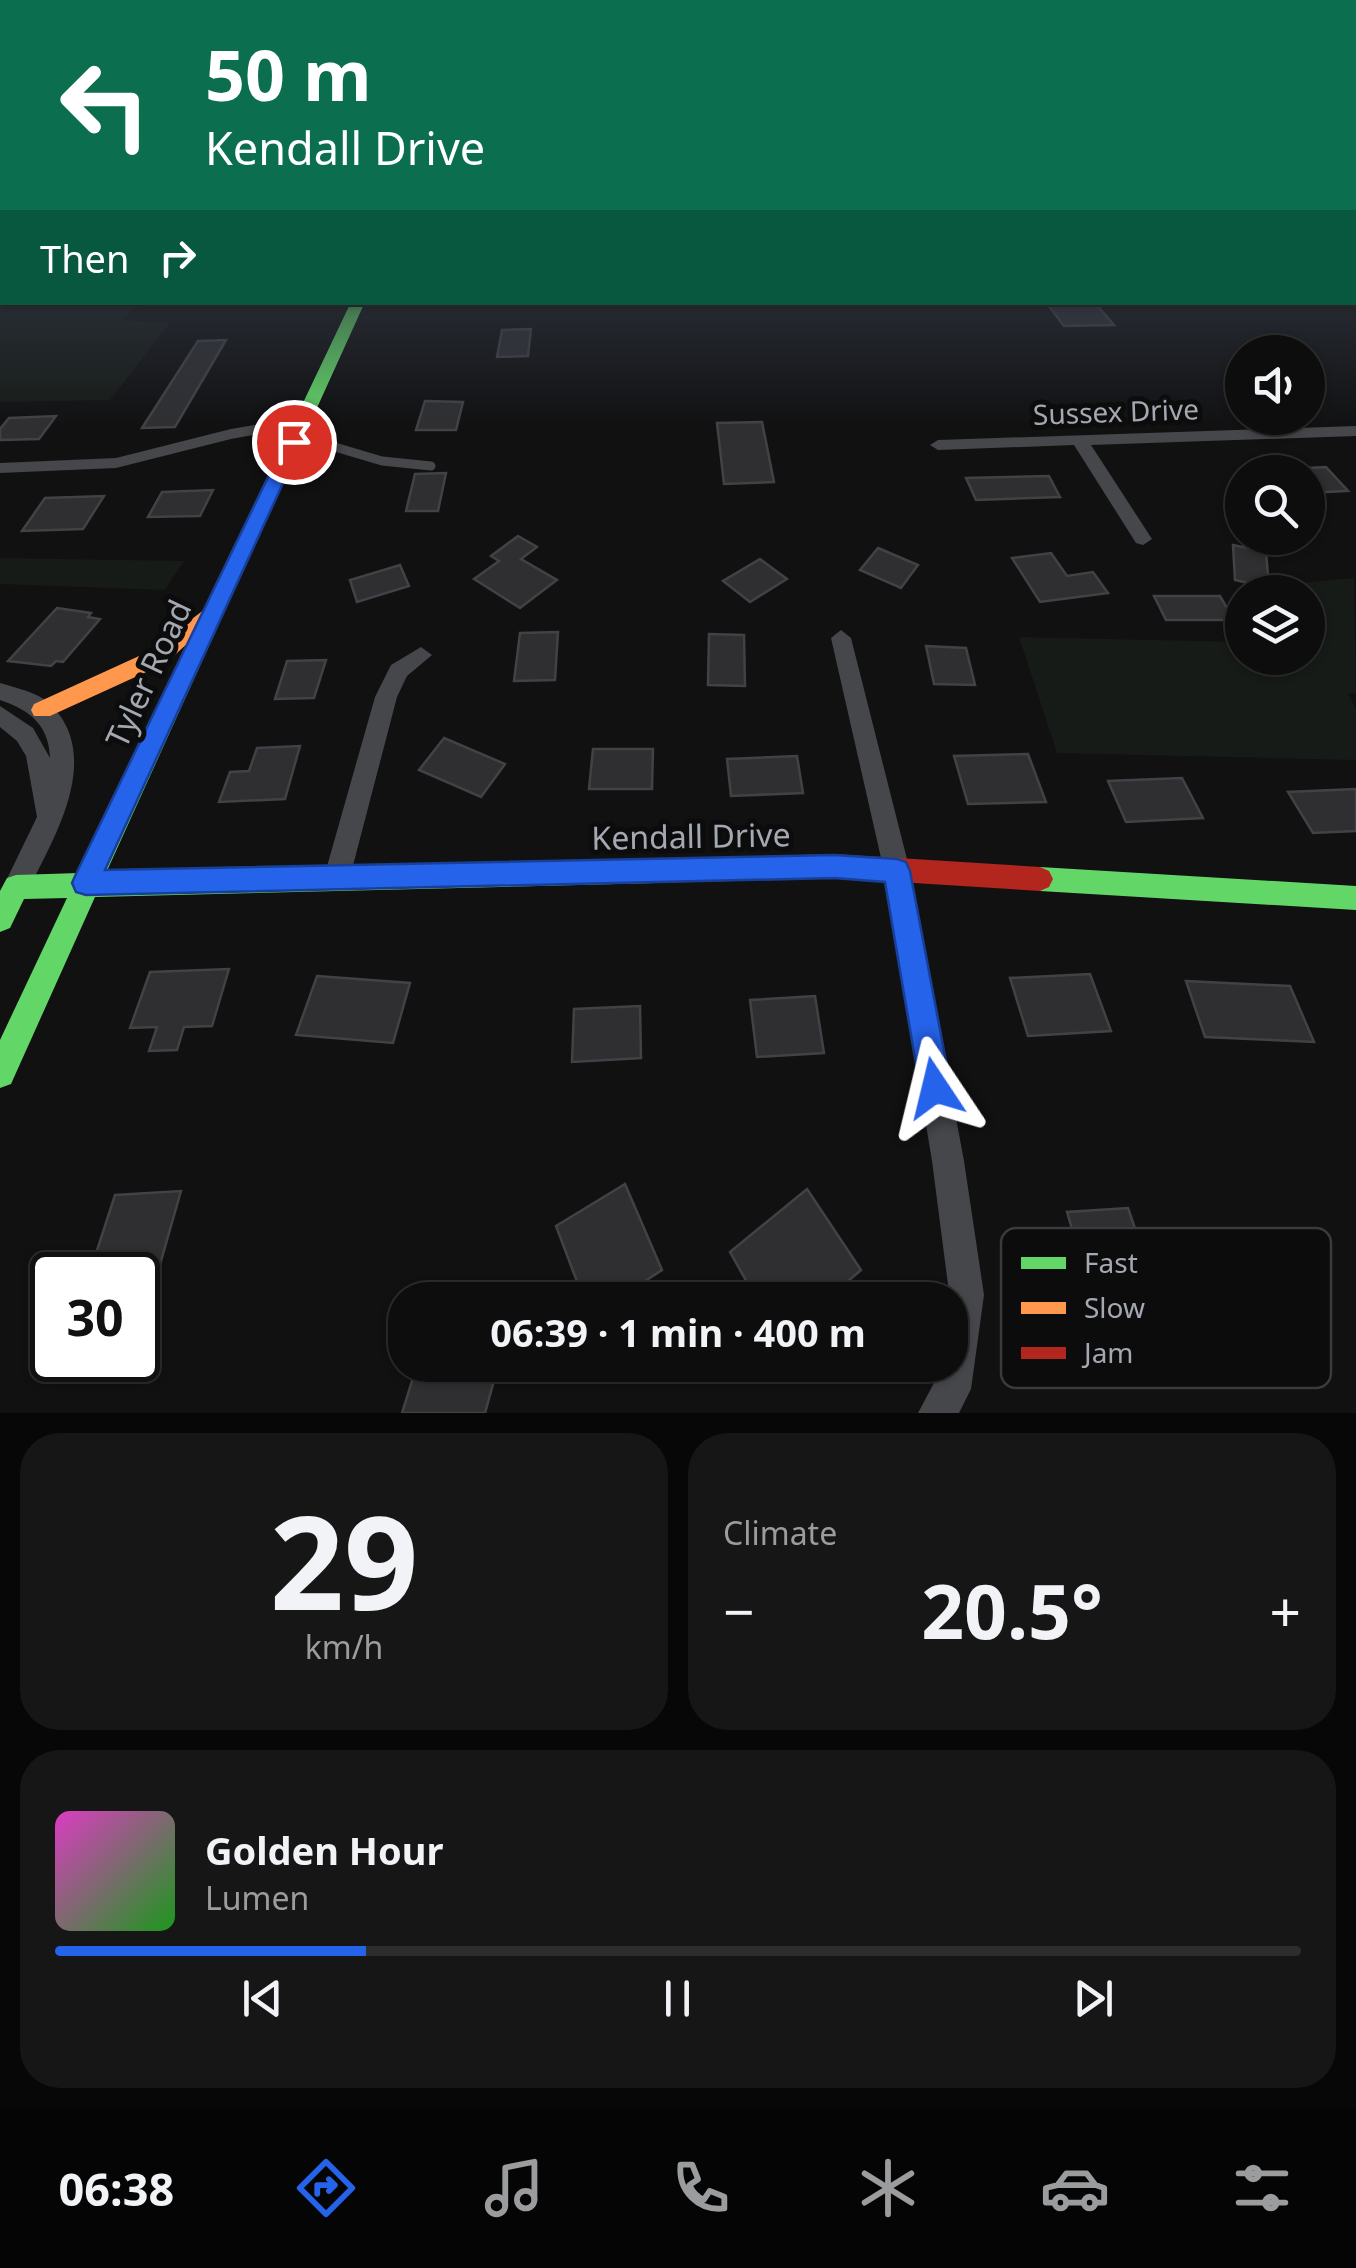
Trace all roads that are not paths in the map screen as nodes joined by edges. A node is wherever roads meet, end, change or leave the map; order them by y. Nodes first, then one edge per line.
1 (357, 305) edge
2 (298, 432) junction
3 (1355, 432) edge
4 (1080, 441) junction
5 (938, 445) dead end
6 (431, 466) dead end
7 (0, 468) edge
8 (1143, 538) dead end
9 (216, 607) junction
10 (842, 638) dead end
11 (420, 655) dead end
12 (0, 692) edge
13 (42, 710) junction
14 (0, 714) edge
15 (48, 820) junction
16 (897, 871) junction
17 (337, 877) junction
18 (86, 883) junction
19 (16, 887) junction
20 (1356, 898) edge
21 (0, 919) edge
22 (0, 1074) edge
23 (936, 1413) edge

1 - 2 street, Tyler Road
2 - 6 lane
2 - 7 street
2 - 9 street, Tyler Road
3 - 4 street, Sussex Drive
4 - 5 street, Sussex Drive
4 - 8 street
9 - 13 street
9 - 18 street, Tyler Road
10 - 16 street
11 - 17 street
12 - 13 street
13 - 15 street
14 - 15 street
15 - 19 street
16 - 17 street, Kendall Drive
16 - 20 street, Kendall Drive
16 - 23 street
17 - 18 street, Kendall Drive
18 - 19 street, Kendall Drive
18 - 22 street, Tyler Road
19 - 21 street

